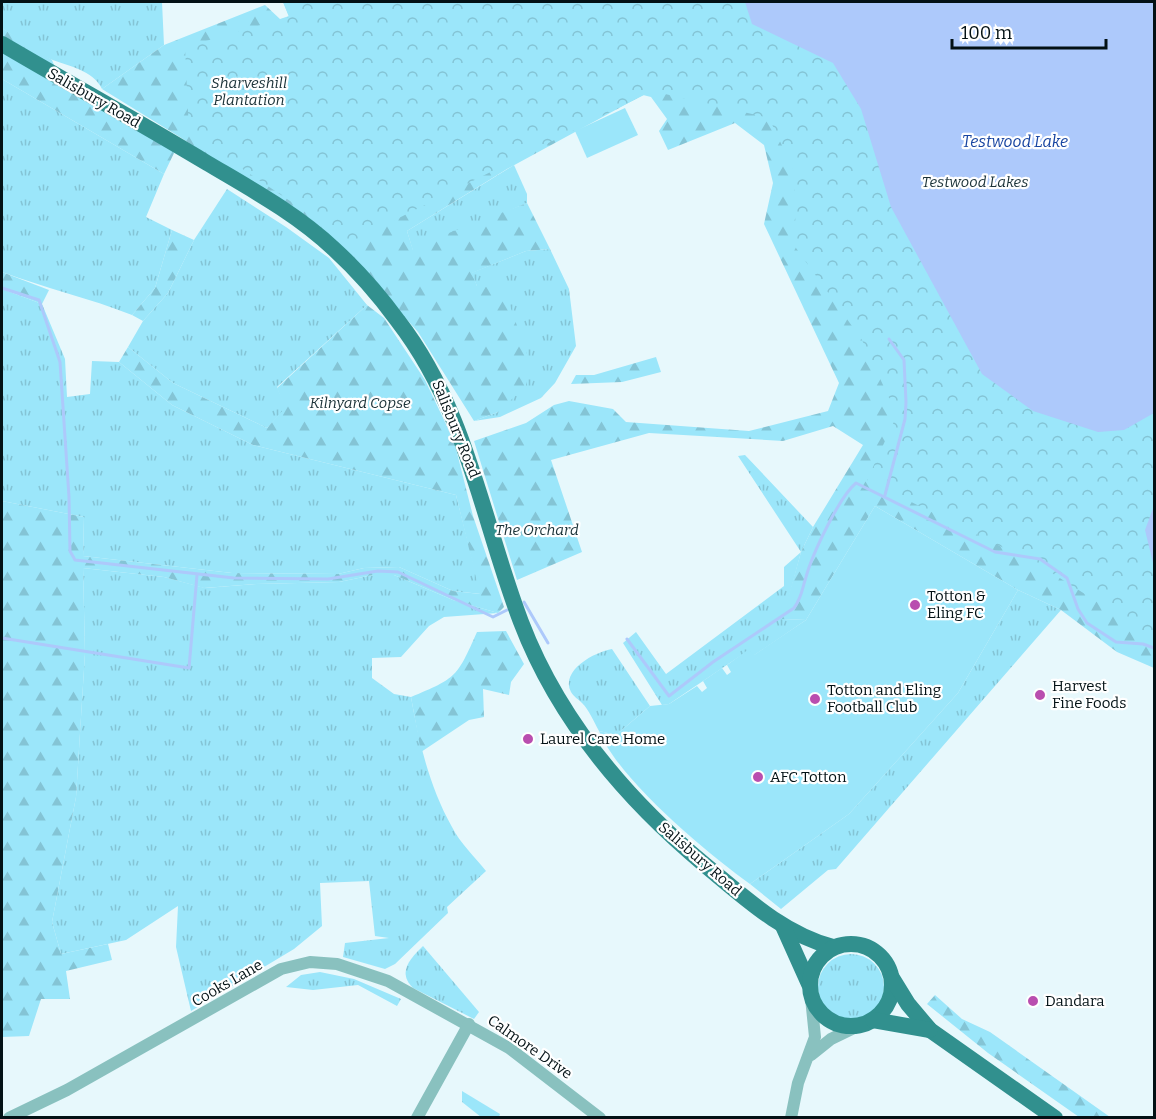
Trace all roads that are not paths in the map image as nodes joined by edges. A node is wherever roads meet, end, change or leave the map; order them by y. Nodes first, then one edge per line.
1 (2, 45) edge
2 (783, 926) junction
3 (833, 947) junction
4 (892, 977) junction
5 (810, 992) junction
6 (867, 1022) junction
7 (470, 1024) junction
8 (930, 1030) junction
9 (808, 1058) junction
10 (9, 1118) edge
11 (417, 1118) edge
12 (600, 1118) edge
13 (791, 1118) edge
14 (1055, 1118) edge

1 - 2 main road, Salisbury Road
2 - 3 main road, Salisbury Road
2 - 5 main road, Salisbury Road
3 - 4 main road
3 - 5 main road
4 - 6 main road
4 - 8 main road
5 - 6 main road
5 - 9 street
6 - 8 main road
6 - 9 street
7 - 10 street, Cooks Lane
7 - 11 street, Calmore Drive
7 - 12 street, Calmore Drive
8 - 14 main road
9 - 13 street

